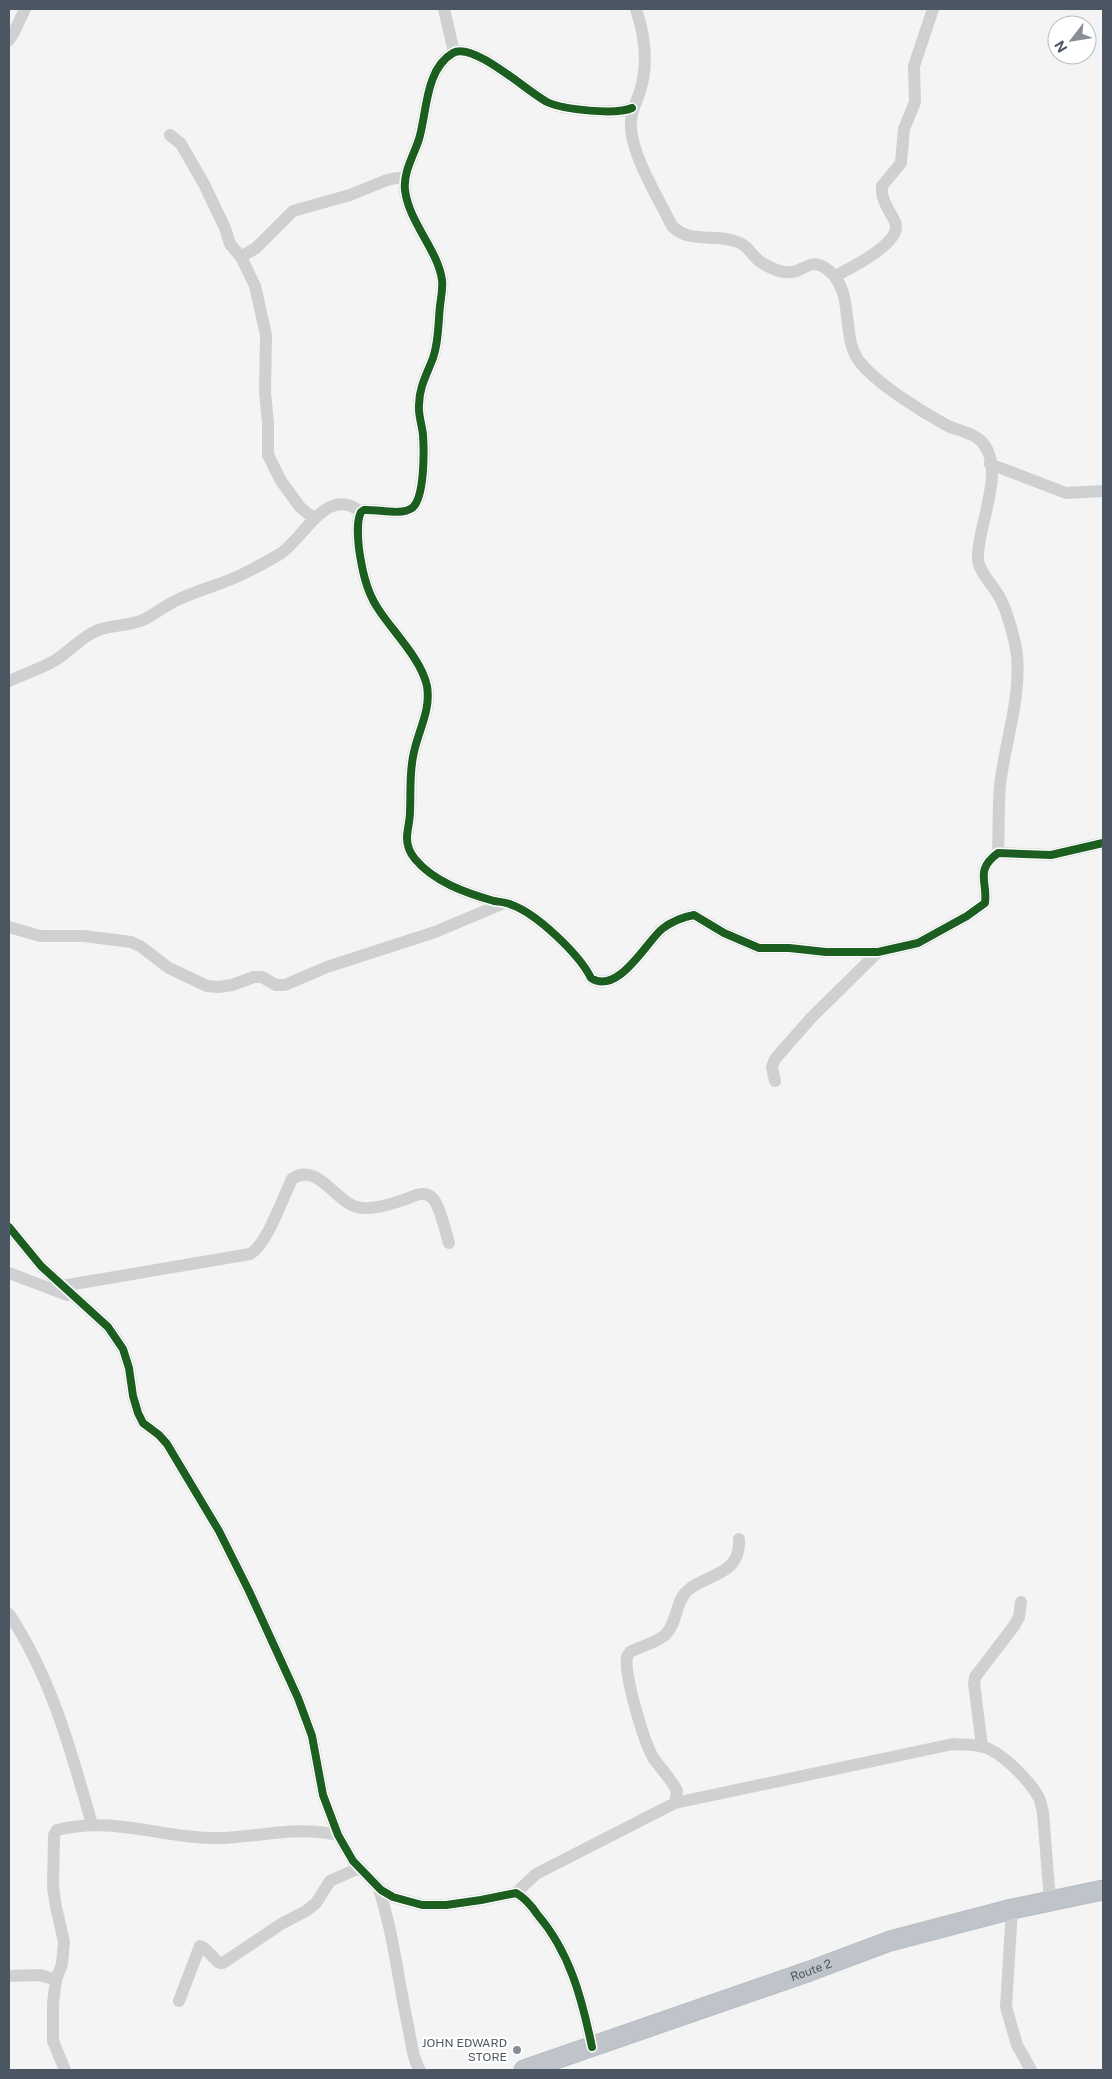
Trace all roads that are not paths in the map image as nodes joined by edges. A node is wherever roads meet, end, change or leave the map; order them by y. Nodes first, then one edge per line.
1 (25, 9) edge
2 (444, 9) edge
3 (636, 9) edge
4 (933, 9) edge
5 (13, 19) edge
6 (9, 40) edge
7 (454, 52) junction
8 (632, 108) junction
9 (170, 134) dead end
10 (406, 176) junction
11 (241, 257) junction
12 (835, 276) junction
13 (990, 464) junction
14 (1103, 491) edge
15 (361, 512) junction
16 (313, 518) junction
17 (9, 681) edge
18 (1103, 843) edge
19 (998, 853) junction
20 (504, 903) junction
21 (9, 927) edge
22 (878, 952) junction
23 (776, 1082) dead end
24 (9, 1227) edge
25 (449, 1243) dead end
26 (9, 1273) edge
27 (62, 1286) junction
28 (74, 1297) junction
29 (739, 1539) dead end
30 (1021, 1602) dead end
31 (9, 1614) edge
32 (982, 1746) junction
33 (675, 1803) junction
34 (92, 1824) junction
35 (338, 1835) junction
36 (359, 1868) junction
37 (378, 1886) junction
38 (1103, 1890) edge
39 (516, 1892) junction
40 (1050, 1901) junction
41 (1012, 1909) junction
42 (9, 1976) edge
43 (56, 1980) junction
44 (179, 2001) dead end
45 (592, 2047) junction
46 (562, 2064) edge
47 (65, 2070) edge
48 (420, 2070) edge
49 (524, 2070) edge
50 (1031, 2070) edge

1 - 5 street
2 - 7 street
3 - 8 street
4 - 12 street
5 - 6 street
7 - 8 street
7 - 10 street
8 - 12 street
9 - 11 street
10 - 11 street
10 - 15 street
11 - 16 street
12 - 13 street
13 - 14 street
13 - 19 street
15 - 16 street
15 - 20 street
16 - 17 street
18 - 19 street
19 - 22 street
20 - 21 street
20 - 22 street
22 - 23 street
24 - 27 street
25 - 27 street
26 - 28 street
27 - 28 street
28 - 35 street
29 - 33 street
30 - 32 street
31 - 34 street
32 - 33 street
32 - 40 street
33 - 39 street
34 - 35 street
34 - 43 street
35 - 36 street
36 - 37 street
36 - 44 street
37 - 39 street
37 - 48 street
38 - 40 highway, Route 2
39 - 45 street
40 - 41 highway, Route 2
41 - 45 highway, Route 2
41 - 50 street
42 - 43 street
43 - 47 street
45 - 46 highway, Route 2
46 - 49 highway, Route 2

